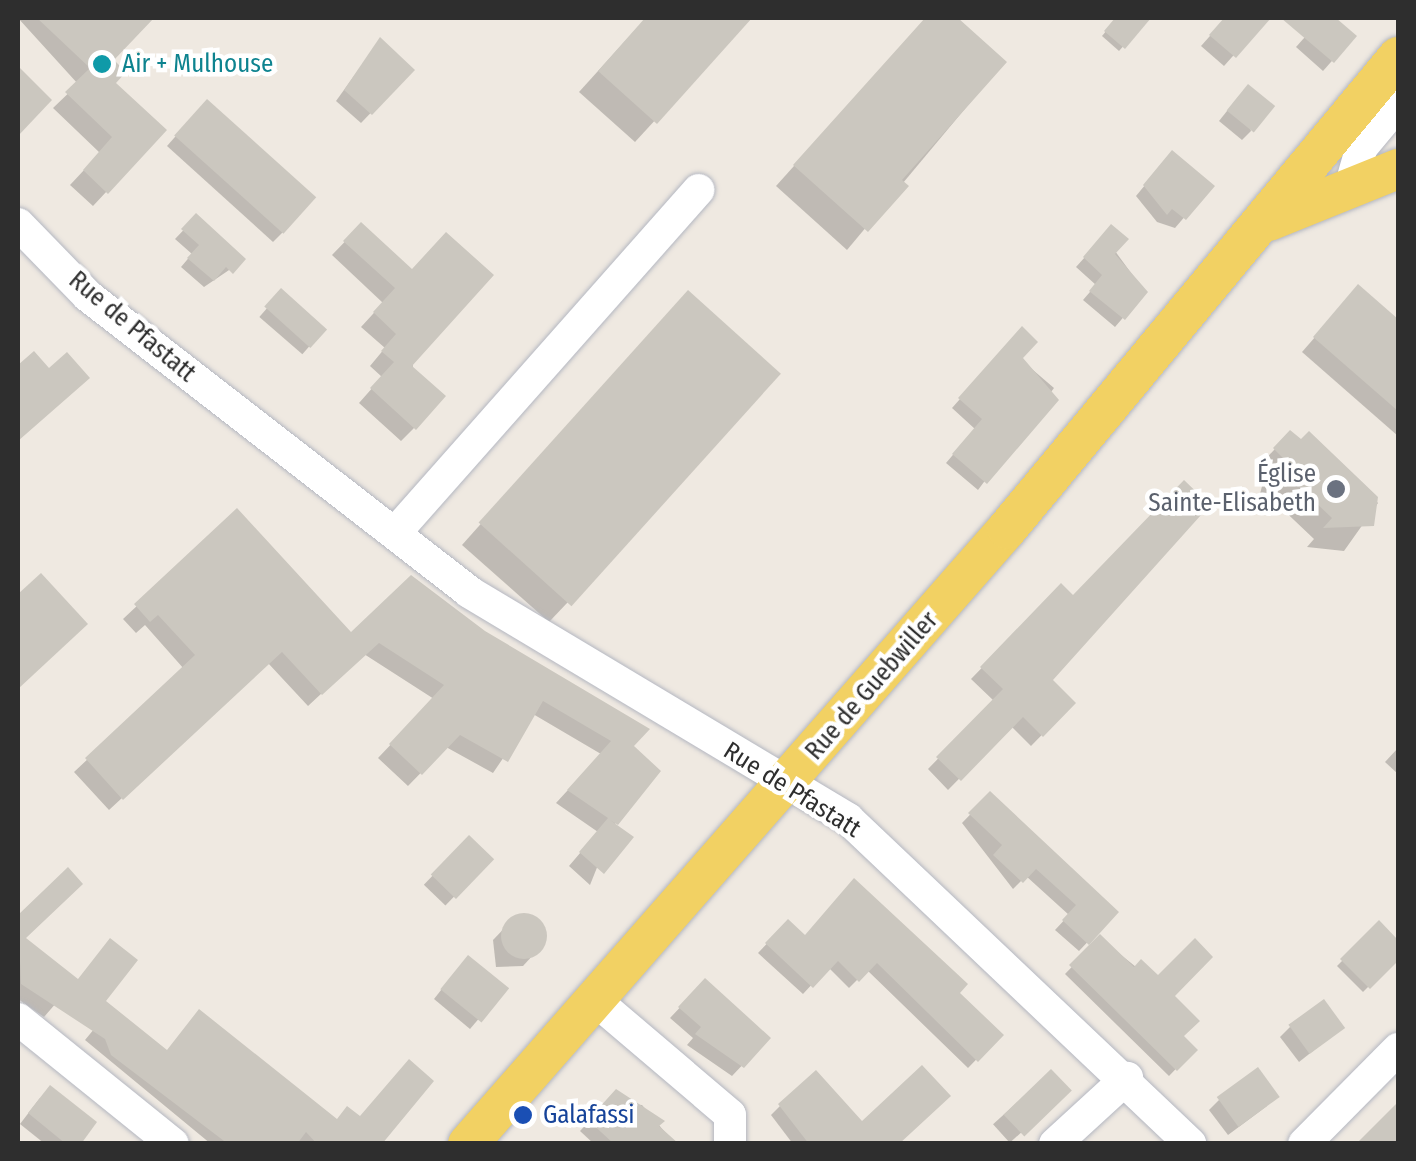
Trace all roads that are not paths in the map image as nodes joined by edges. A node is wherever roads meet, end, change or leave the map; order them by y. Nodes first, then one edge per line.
1 (1398, 57) edge
2 (1398, 104) edge
3 (1398, 169) edge
4 (1352, 182) junction
5 (698, 190) dead end
6 (1269, 221) junction
7 (18, 224) edge
8 (395, 533) junction
9 (788, 783) junction
10 (595, 1000) junction
11 (18, 1019) edge
12 (1398, 1049) edge
13 (1127, 1078) junction
14 (174, 1144) edge
15 (468, 1144) edge
16 (730, 1144) edge
17 (1055, 1144) edge
18 (1190, 1144) edge
19 (1304, 1144) edge

1 - 6 main road, Rue de Guebwiller
2 - 4 street
3 - 4 main road, Rue de Guebwiller
4 - 6 main road, Rue de Guebwiller
5 - 8 street
6 - 9 main road, Rue de Guebwiller
7 - 8 street, Rue de Pfastatt
8 - 9 street, Rue de Pfastatt
9 - 10 main road, Rue de Guebwiller
9 - 13 street, Rue de Pfastatt
10 - 15 main road, Rue de Guebwiller
10 - 16 street
11 - 14 street
12 - 19 street
13 - 17 street
13 - 18 street, Rue de Pfastatt

